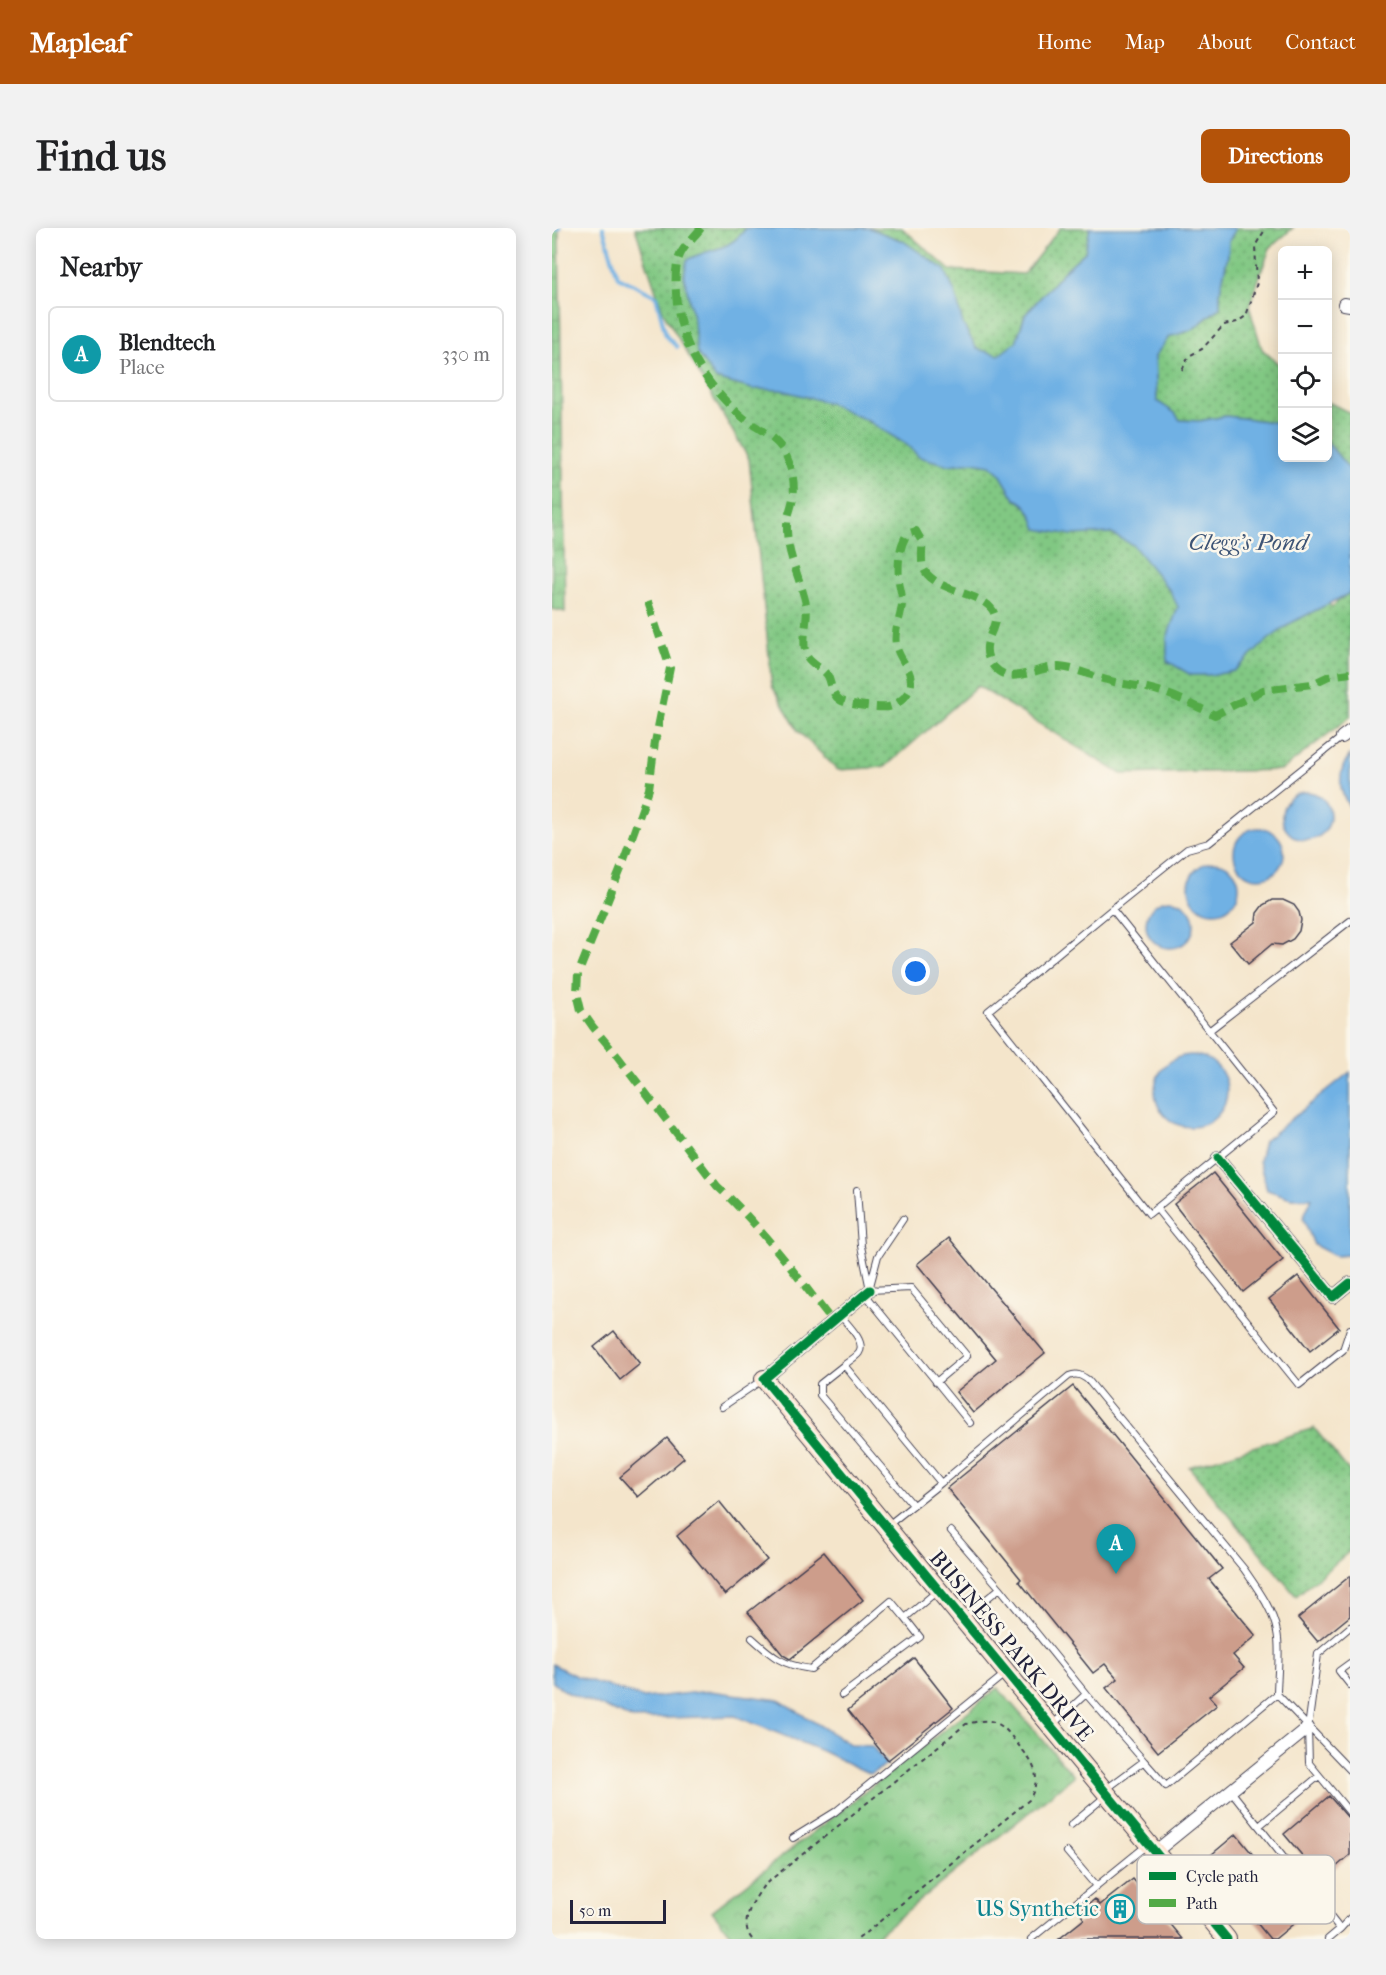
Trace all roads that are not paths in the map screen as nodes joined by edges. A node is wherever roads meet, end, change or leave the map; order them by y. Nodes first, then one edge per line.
1 (1346, 734) edge
2 (1112, 909) junction
3 (1350, 921) edge
4 (1210, 1030) junction
5 (1218, 1158) junction
6 (857, 1190) dead end
7 (1156, 1208) junction
8 (903, 1219) dead end
9 (1350, 1283) edge
10 (867, 1292) junction
11 (840, 1315) junction
12 (1350, 1329) edge
13 (844, 1365) junction
14 (764, 1378) junction
15 (936, 1382) junction
16 (723, 1407) dead end
17 (970, 1424) dead end
18 (942, 1483) junction
19 (913, 1505) junction
20 (886, 1526) junction
21 (951, 1531) dead end
22 (1000, 1588) junction
23 (938, 1590) junction
24 (905, 1618) junction
25 (962, 1618) junction
26 (1350, 1627) edge
27 (752, 1638) dead end
28 (1350, 1663) edge
29 (1007, 1673) junction
30 (1350, 1685) edge
31 (1086, 1694) junction
32 (1277, 1694) junction
33 (842, 1695) dead end
34 (1051, 1726) junction
35 (1308, 1728) junction
36 (1144, 1761) junction
37 (1350, 1770) edge
38 (1319, 1776) junction
39 (1231, 1791) junction
40 (1106, 1793) junction
41 (1350, 1813) edge
42 (1071, 1825) dead end
43 (1259, 1826) junction
44 (793, 1838) dead end
45 (1151, 1848) junction
46 (1068, 1852) dead end
47 (1141, 1855) edge
48 (1157, 1855) edge
49 (1282, 1855) edge
50 (1137, 1858) edge
51 (1096, 1886) junction
52 (1350, 1918) edge
53 (1335, 1923) edge
54 (1214, 1924) edge
55 (1340, 1929) junction
56 (1031, 1939) edge
57 (1227, 1939) edge
58 (1328, 1939) edge

1 - 2 lane
2 - 4 lane
2 - 7 lane
3 - 4 lane
4 - 5 lane
5 - 7 lane
5 - 9 street
6 - 10 lane
7 - 12 lane
8 - 10 lane
10 - 11 street
10 - 15 lane
10 - 15 lane
11 - 13 lane
11 - 14 street
13 - 18 lane
13 - 19 lane
14 - 16 lane
14 - 20 street, BUSINESS PARK DRIVE
15 - 17 lane
18 - 19 lane
18 - 32 lane
19 - 20 lane
20 - 23 street, BUSINESS PARK DRIVE
21 - 22 lane
22 - 25 lane
22 - 31 lane
23 - 24 lane
23 - 25 street, BUSINESS PARK DRIVE
24 - 27 lane
24 - 33 lane
25 - 29 street, BUSINESS PARK DRIVE
26 - 35 lane
28 - 30 lane
29 - 34 street, BUSINESS PARK DRIVE
29 - 44 lane
31 - 34 lane
31 - 36 lane
32 - 35 lane
32 - 36 lane
34 - 40 street, BUSINESS PARK DRIVE
35 - 37 lane
35 - 38 lane
35 - 39 street
36 - 40 lane
38 - 41 lane
38 - 43 lane
39 - 43 lane
39 - 45 street
40 - 42 lane
40 - 45 street, BUSINESS PARK DRIVE
43 - 49 lane
45 - 47 lane
45 - 48 street, BUSINESS PARK DRIVE
46 - 51 lane
50 - 51 lane
51 - 56 lane
52 - 55 lane
53 - 55 lane
54 - 57 street, BUSINESS PARK DRIVE
55 - 58 lane

